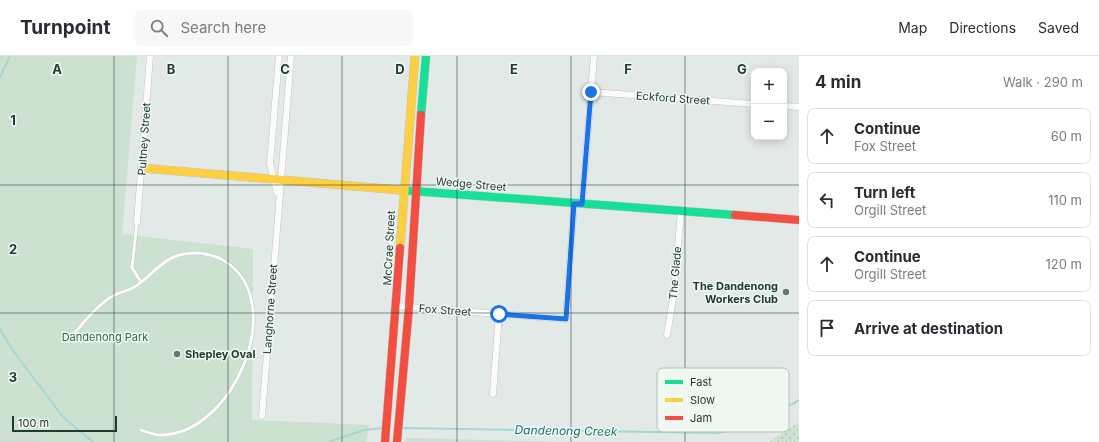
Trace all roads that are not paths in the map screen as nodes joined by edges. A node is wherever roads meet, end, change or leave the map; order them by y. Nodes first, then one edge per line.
1 (150, 56) edge
2 (278, 56) edge
3 (291, 56) edge
4 (415, 56) edge
5 (426, 56) edge
6 (594, 56) edge
7 (591, 92) junction
8 (751, 104) edge
9 (787, 106) edge
10 (799, 107) edge
11 (142, 168) junction
12 (277, 181) junction
13 (403, 190) junction
14 (415, 191) junction
15 (578, 204) junction
16 (681, 211) junction
17 (799, 220) edge
18 (137, 222) joint
19 (141, 282) junction
20 (396, 306) junction
21 (409, 307) junction
22 (499, 314) junction
23 (667, 335) dead end
24 (67, 342) dead end
25 (493, 394) dead end
26 (262, 416) dead end
27 (141, 430) dead end
28 (384, 442) edge
29 (397, 442) edge

1 - 11 street, Pultney Street
2 - 12 street, Langhorne Street
3 - 12 street, Langhorne Street
4 - 13 main road, McCrae Street
5 - 14 main road, McCrae Street
6 - 7 street
7 - 8 street, Eckford Street
7 - 15 street
9 - 10 street
11 - 12 main road, Wedge Street
11 - 18 street, Pultney Street
12 - 13 main road, Wedge Street
12 - 26 street, Langhorne Street
13 - 14 main road, Wedge Street
13 - 20 main road, McCrae Street
14 - 15 main road, Wedge Street
14 - 21 main road, McCrae Street
15 - 16 main road, Wedge Street
15 - 22 street, Fox Street
16 - 17 main road, Wedge Street
16 - 23 street, The Glade
18 - 19 lane
19 - 24 lane
19 - 27 lane
20 - 21 street, Fox Street
20 - 28 main road, McCrae Street
21 - 22 street, Fox Street
21 - 29 main road, McCrae Street
22 - 25 street

